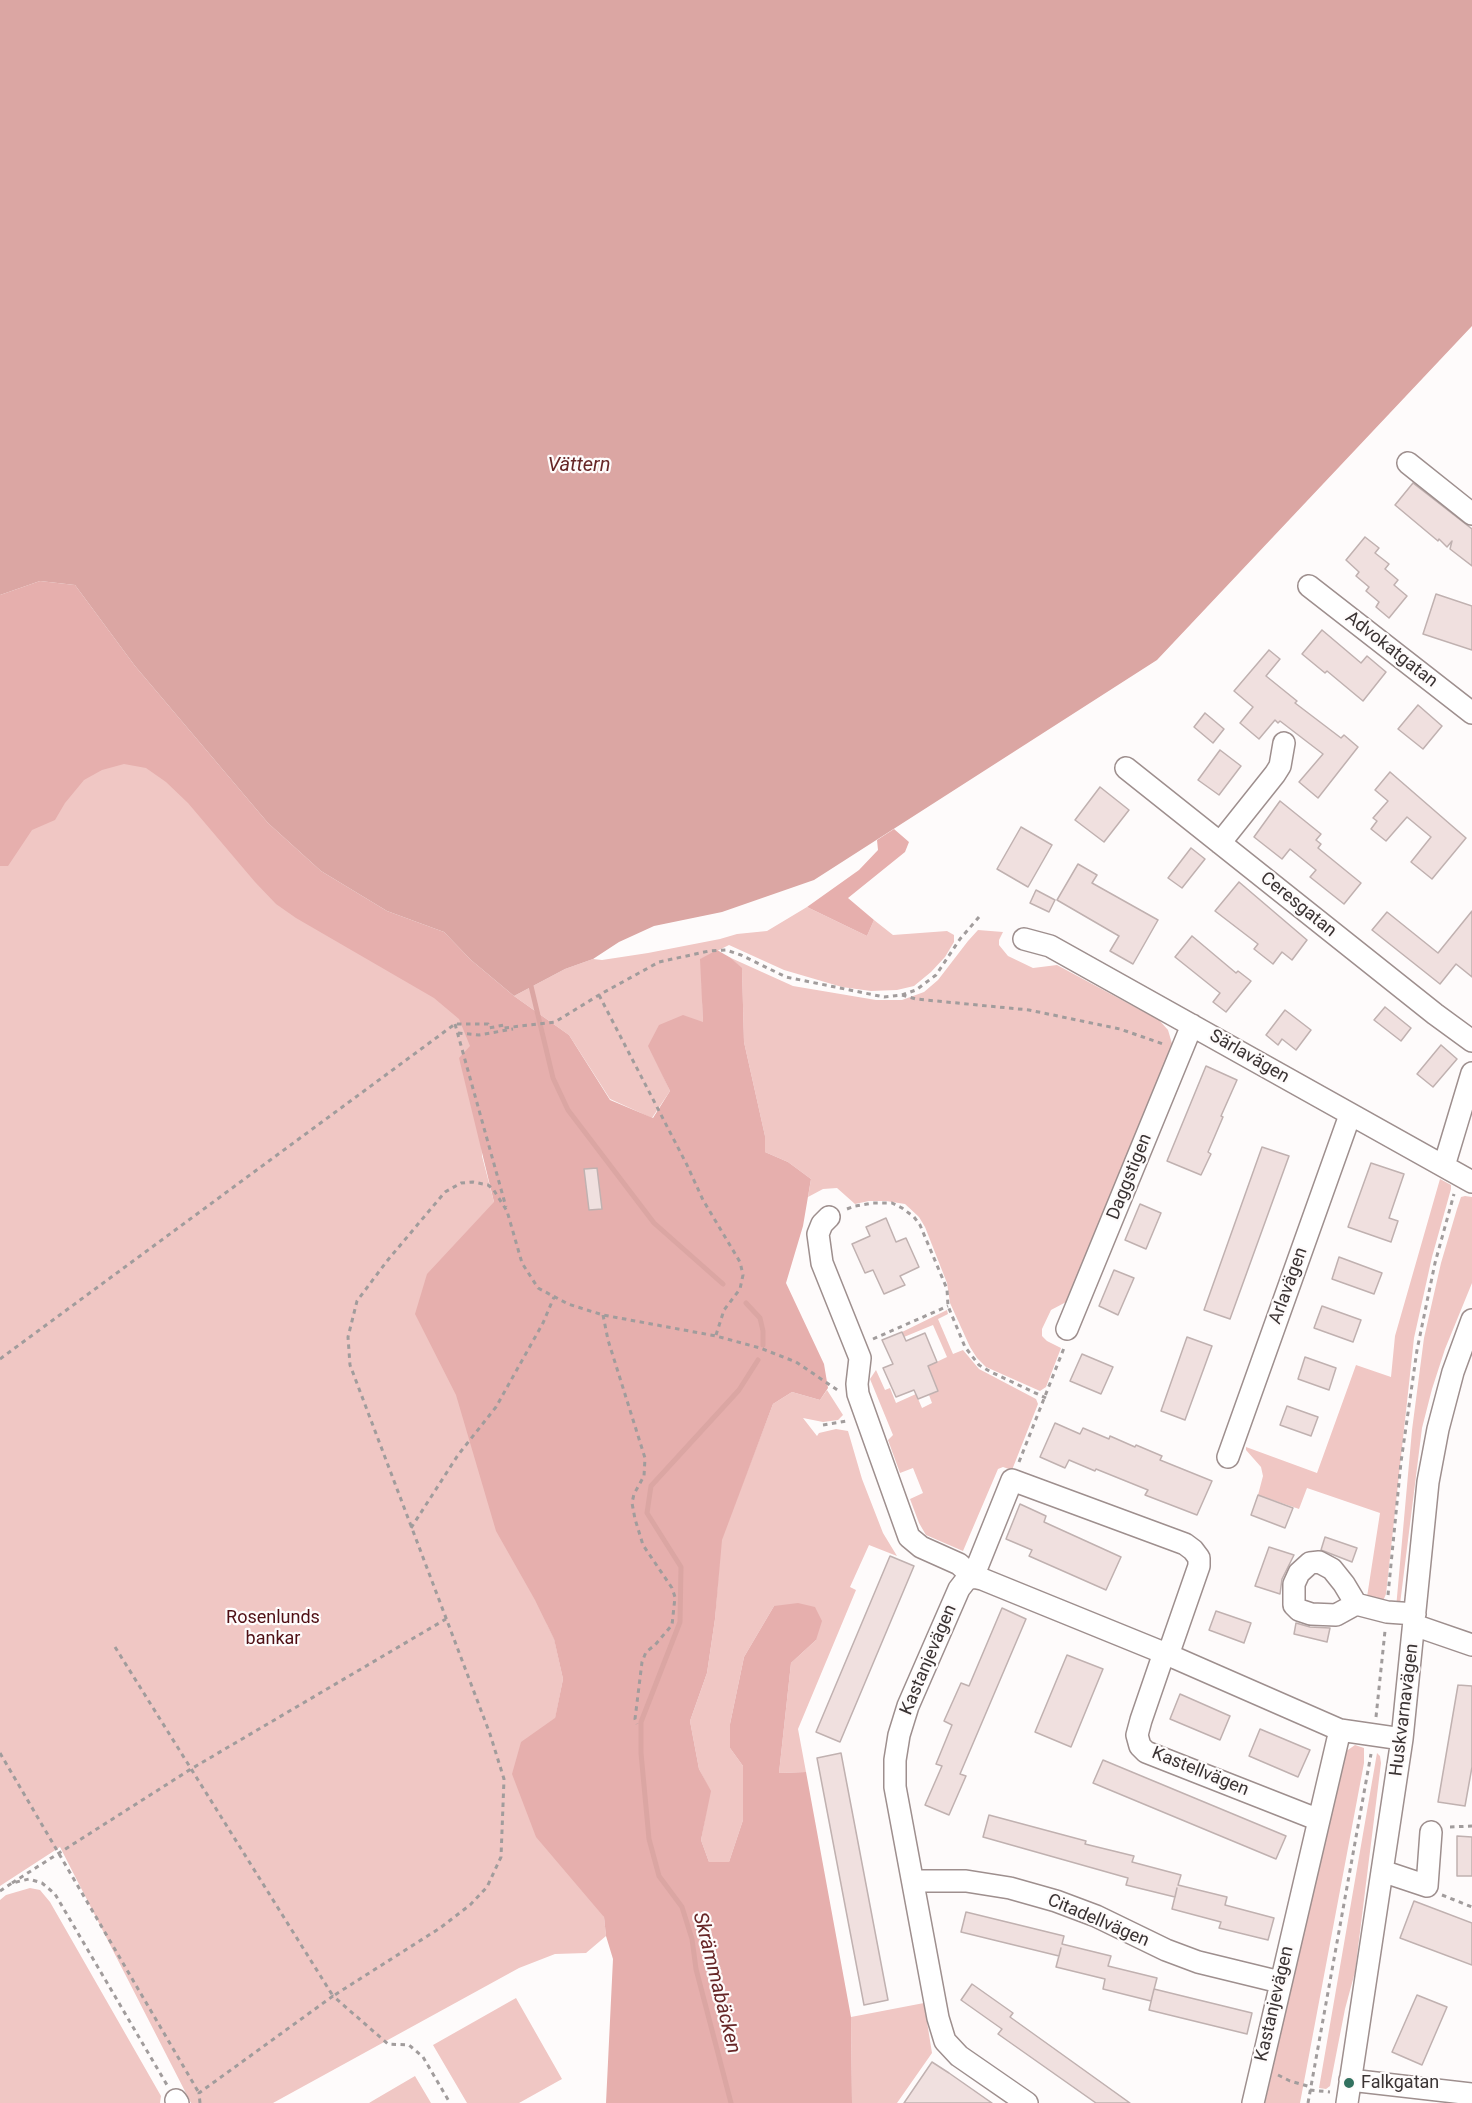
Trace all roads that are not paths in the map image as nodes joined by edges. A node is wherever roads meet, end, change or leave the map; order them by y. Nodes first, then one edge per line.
1 (1408, 463) dead end
2 (1472, 514) edge
3 (1309, 586) dead end
4 (1472, 713) edge
5 (1284, 743) dead end
6 (1126, 768) dead end
7 (1220, 843) junction
8 (1024, 939) dead end
9 (1192, 1025) junction
10 (1472, 1041) edge
11 (1472, 1073) edge
12 (1350, 1115) junction
13 (1459, 1174) edge
14 (829, 1217) road end
15 (1472, 1320) edge
16 (1067, 1329) road end
17 (1228, 1457) dead end
18 (973, 1577) junction
19 (1356, 1604) dead end
20 (1415, 1620) junction
21 (1472, 1646) edge
22 (1166, 1654) junction
23 (1340, 1730) junction
24 (1402, 1739) junction
25 (1319, 1820) junction
26 (1431, 1832) dead end
27 (1382, 1870) junction
28 (913, 1881) junction
29 (1280, 1982) junction
30 (1350, 2080) junction
31 (1472, 2094) edge
32 (1027, 2103) edge
33 (1253, 2103) edge
34 (1347, 2103) edge

1 - 2 street
3 - 4 street, Advokatgatan
5 - 7 street
6 - 7 street, Ceresgatan
7 - 10 street, Ceresgatan
8 - 9 street, Särlavägen
9 - 12 street, Särlavägen
9 - 16 street, Daggstigen
11 - 13 street
12 - 13 street, Särlavägen
12 - 17 street, Arlavägen
14 - 18 street
15 - 20 street, Huskvarnavägen
18 - 22 street
18 - 22 street, Kastanjevägen
18 - 28 street, Kastanjevägen
19 - 20 street
20 - 21 street
20 - 24 street, Huskvarnavägen
22 - 23 street
22 - 25 street, Kastellvägen
23 - 24 street
23 - 25 street, Kastanjevägen
24 - 27 street, Huskvarnavägen
25 - 29 street, Kastanjevägen
26 - 27 street
27 - 30 street, Huskvarnavägen
28 - 29 street, Citadellvägen
28 - 32 street, Kastanjevägen
29 - 33 street, Kastanjevägen
30 - 31 street
30 - 34 street, Huskvarnavägen

